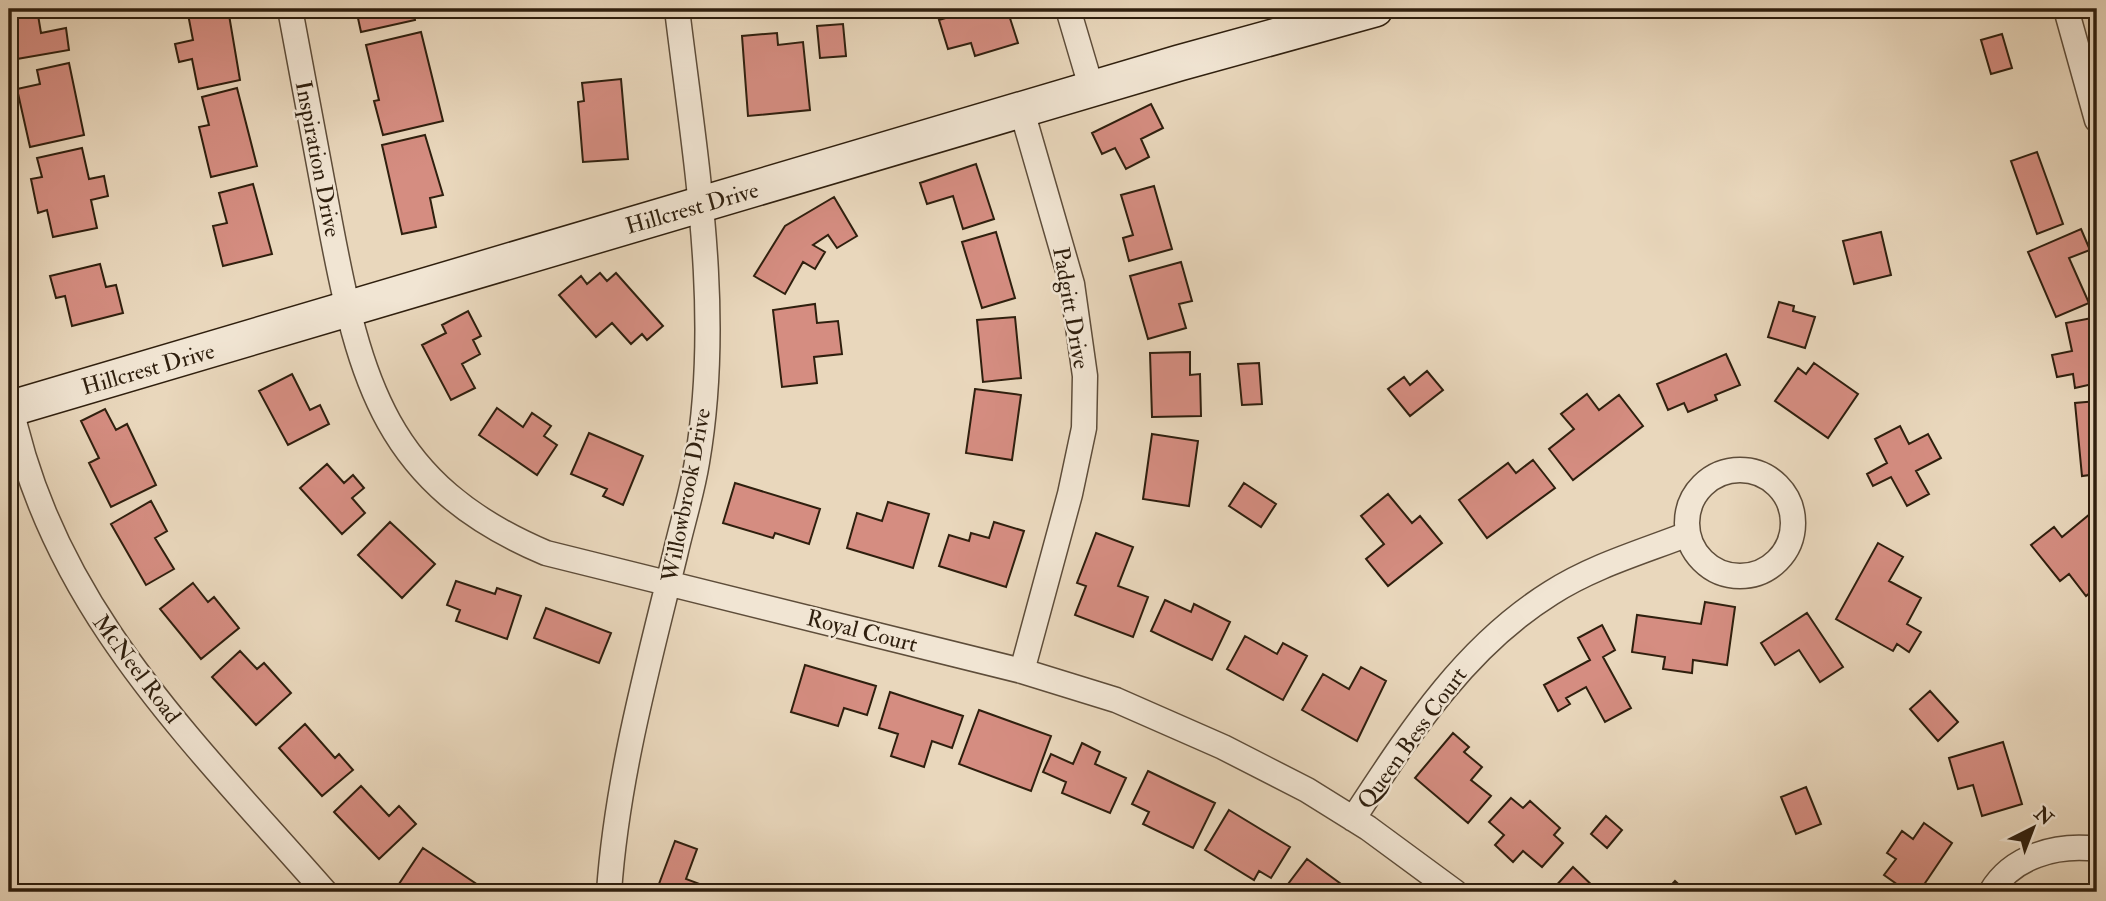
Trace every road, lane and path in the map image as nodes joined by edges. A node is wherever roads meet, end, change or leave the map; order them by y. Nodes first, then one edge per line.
1 (290, 9) edge
2 (677, 9) edge
3 (1068, 9) edge
4 (1375, 9) edge
5 (2066, 9) edge
6 (1092, 90) junction
7 (1021, 111) junction
8 (2097, 120) edge
9 (701, 206) junction
10 (347, 310) junction
11 (10, 405) edge
12 (1688, 534) junction
13 (668, 582) junction
14 (1023, 671) junction
15 (1353, 819) junction
16 (2093, 848) edge
17 (325, 892) edge
18 (609, 892) edge
19 (1455, 892) edge
20 (1991, 892) edge

1 - 10 street, Inspiration Drive
2 - 9 street, Willowbrook Drive
3 - 6 street
4 - 6 street, Hillcrest Drive
5 - 8 street
6 - 7 street, Hillcrest Drive
7 - 9 street, Hillcrest Drive
7 - 14 street, Padgitt Drive
9 - 10 street, Hillcrest Drive
9 - 13 street, Willowbrook Drive
10 - 11 street, Hillcrest Drive
10 - 13 street, Royal Court
11 - 17 street, McNeel Road
12 - 12 street
12 - 15 street, Queen Bess Court
13 - 14 street, Royal Court
13 - 18 street, Willowbrook Drive
14 - 15 street, Royal Court
15 - 19 street, Royal Court
16 - 20 street

